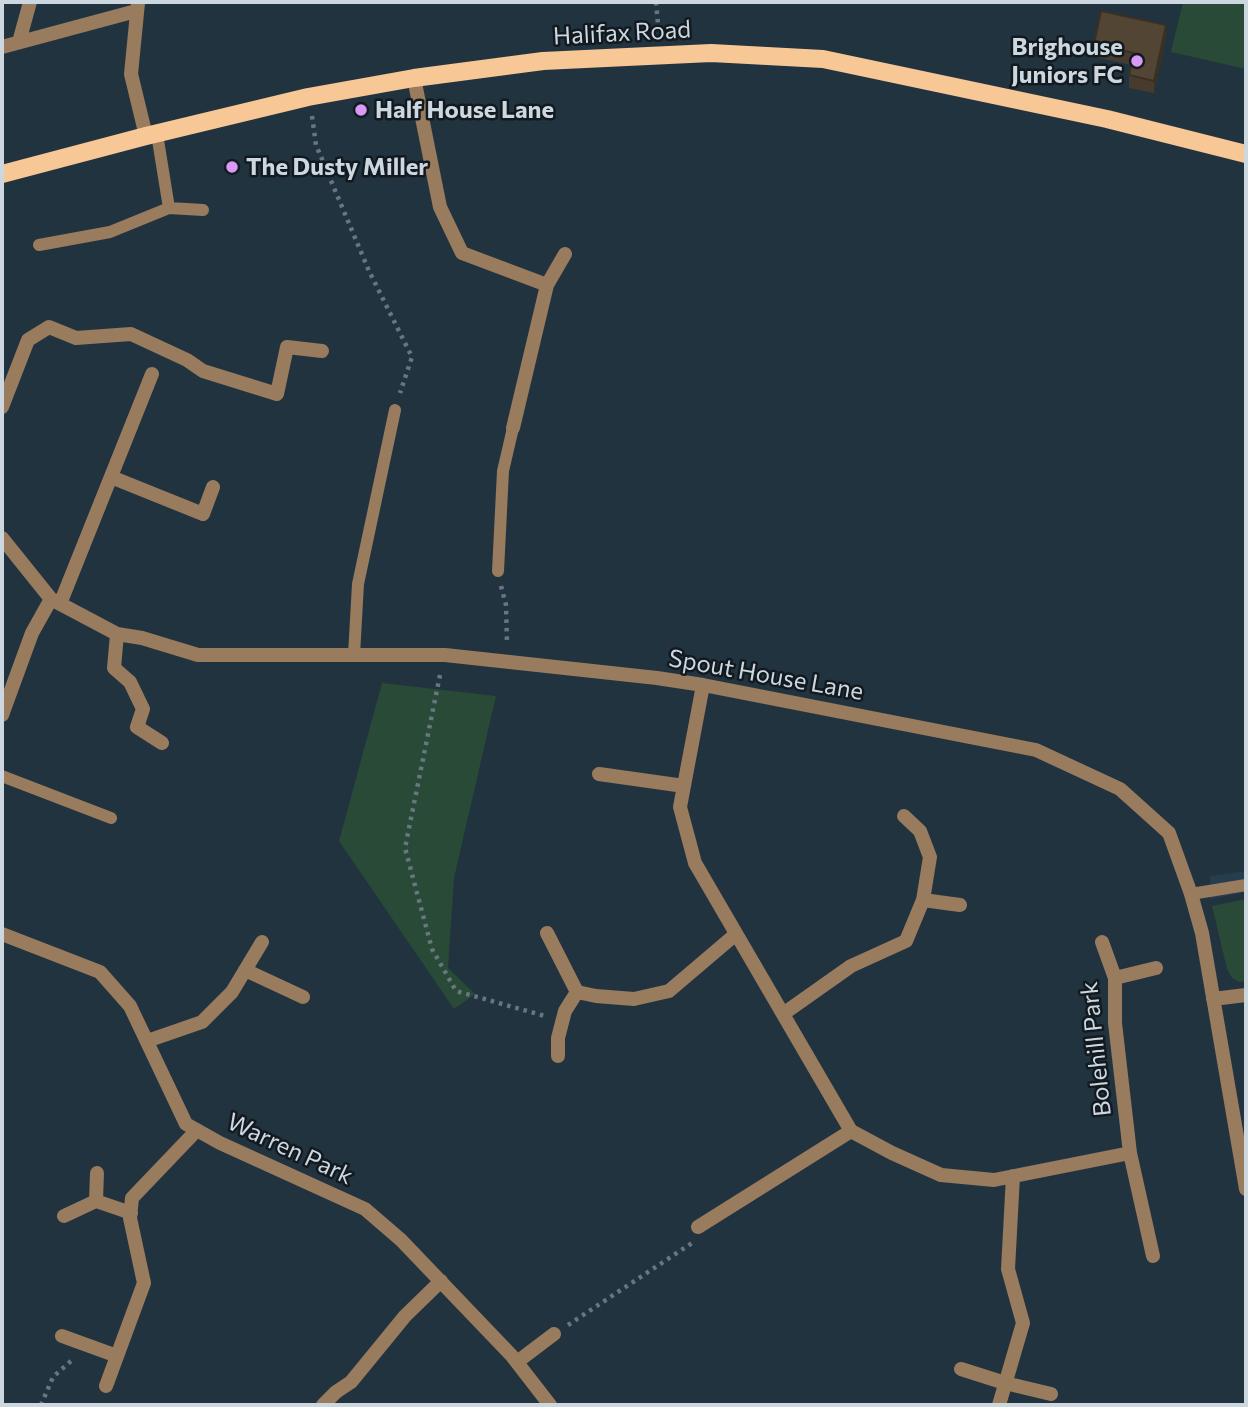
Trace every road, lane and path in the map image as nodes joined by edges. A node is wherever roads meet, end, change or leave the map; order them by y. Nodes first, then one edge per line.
1 (30, 2) edge
2 (656, 2) edge
3 (137, 6) edge
4 (19, 42) junction
5 (2, 47) edge
6 (659, 55) junction
7 (414, 78) junction
8 (309, 97) junction
9 (152, 135) junction
10 (1246, 154) edge
11 (2, 174) edge
12 (169, 208) junction
13 (203, 211) dead end
14 (39, 245) dead end
15 (565, 254) dead end
16 (547, 285) junction
17 (323, 351) dead end
18 (152, 374) dead end
19 (2, 407) edge
20 (395, 411) joint
21 (513, 428) joint
22 (111, 477) junction
23 (213, 486) dead end
24 (2, 538) edge
25 (498, 571) joint
26 (55, 601) junction
27 (117, 634) junction
28 (354, 654) junction
29 (445, 654) junction
30 (508, 662) junction
31 (703, 685) junction
32 (2, 715) edge
33 (162, 743) dead end
34 (599, 774) dead end
35 (2, 776) edge
36 (684, 786) junction
37 (904, 816) dead end
38 (111, 818) dead end
39 (1246, 885) edge
40 (1191, 894) junction
41 (923, 900) junction
42 (960, 905) dead end
43 (2, 933) edge
44 (547, 933) dead end
45 (736, 934) junction
46 (262, 942) dead end
47 (1102, 942) dead end
48 (1156, 968) dead end
49 (245, 971) junction
50 (1115, 978) junction
51 (577, 992) junction
52 (1246, 995) edge
53 (303, 997) dead end
54 (1213, 999) junction
55 (783, 1014) junction
56 (562, 1022) junction
57 (147, 1041) junction
58 (558, 1056) dead end
59 (197, 1130) junction
60 (851, 1131) junction
61 (1129, 1153) junction
62 (97, 1173) dead end
63 (1013, 1176) junction
64 (1246, 1189) edge
65 (96, 1201) junction
66 (131, 1213) junction
67 (64, 1216) dead end
68 (698, 1227) joint
69 (1153, 1256) dead end
70 (441, 1281) junction
71 (554, 1334) joint
72 (62, 1336) dead end
73 (88, 1345) junction
74 (117, 1356) junction
75 (517, 1362) junction
76 (961, 1369) dead end
77 (1005, 1383) junction
78 (106, 1386) dead end
79 (1051, 1394) dead end
80 (41, 1405) edge
81 (323, 1405) edge
82 (550, 1405) edge
83 (999, 1405) edge

1 - 4 street
2 - 6 path
3 - 4 street
3 - 9 street
4 - 5 street
6 - 7 main road, Halifax Road
6 - 10 main road, Halifax Road
7 - 8 main road, Halifax Road
7 - 16 street
8 - 9 main road, Halifax Road
8 - 20 path
9 - 11 main road, Halifax Road
9 - 12 lane
12 - 13 lane
12 - 14 lane
15 - 16 street
16 - 21 street
17 - 19 street
18 - 22 street
20 - 28 lane
21 - 25 lane
22 - 23 street
22 - 26 street
24 - 26 street, Spout House Lane
25 - 30 path
26 - 27 street, Spout House Lane
26 - 32 street
27 - 28 street, Spout House Lane
27 - 33 street
28 - 29 street, Spout House Lane
29 - 30 street, Spout House Lane
29 - 56 path
30 - 31 street, Spout House Lane
31 - 36 street
31 - 40 street, Spout House Lane
34 - 36 street
35 - 38 lane
36 - 45 street
37 - 41 street
39 - 40 lane
40 - 54 street, Spout House Lane
41 - 42 street
41 - 55 street
43 - 57 street, Warren Park
44 - 51 street
45 - 51 street
45 - 55 street
46 - 49 street
47 - 50 street, Bolehill Park
48 - 50 street
49 - 53 street
49 - 57 street
50 - 61 street, Bolehill Park
51 - 56 street
52 - 54 street
54 - 64 street, Spout House Lane
55 - 60 street
56 - 58 street
57 - 59 street, Warren Park
59 - 66 street
59 - 70 street, Warren Park
60 - 63 street
60 - 68 street
61 - 63 street
61 - 69 street, Bolehill Park
62 - 65 street
63 - 77 street
65 - 66 street
65 - 67 street
66 - 74 street
68 - 71 path
70 - 75 street, Warren Park
70 - 81 street
71 - 75 street
72 - 73 street
73 - 74 street
73 - 80 path
74 - 78 street
75 - 82 street, Warren Park
76 - 77 street
77 - 79 street
77 - 83 street

